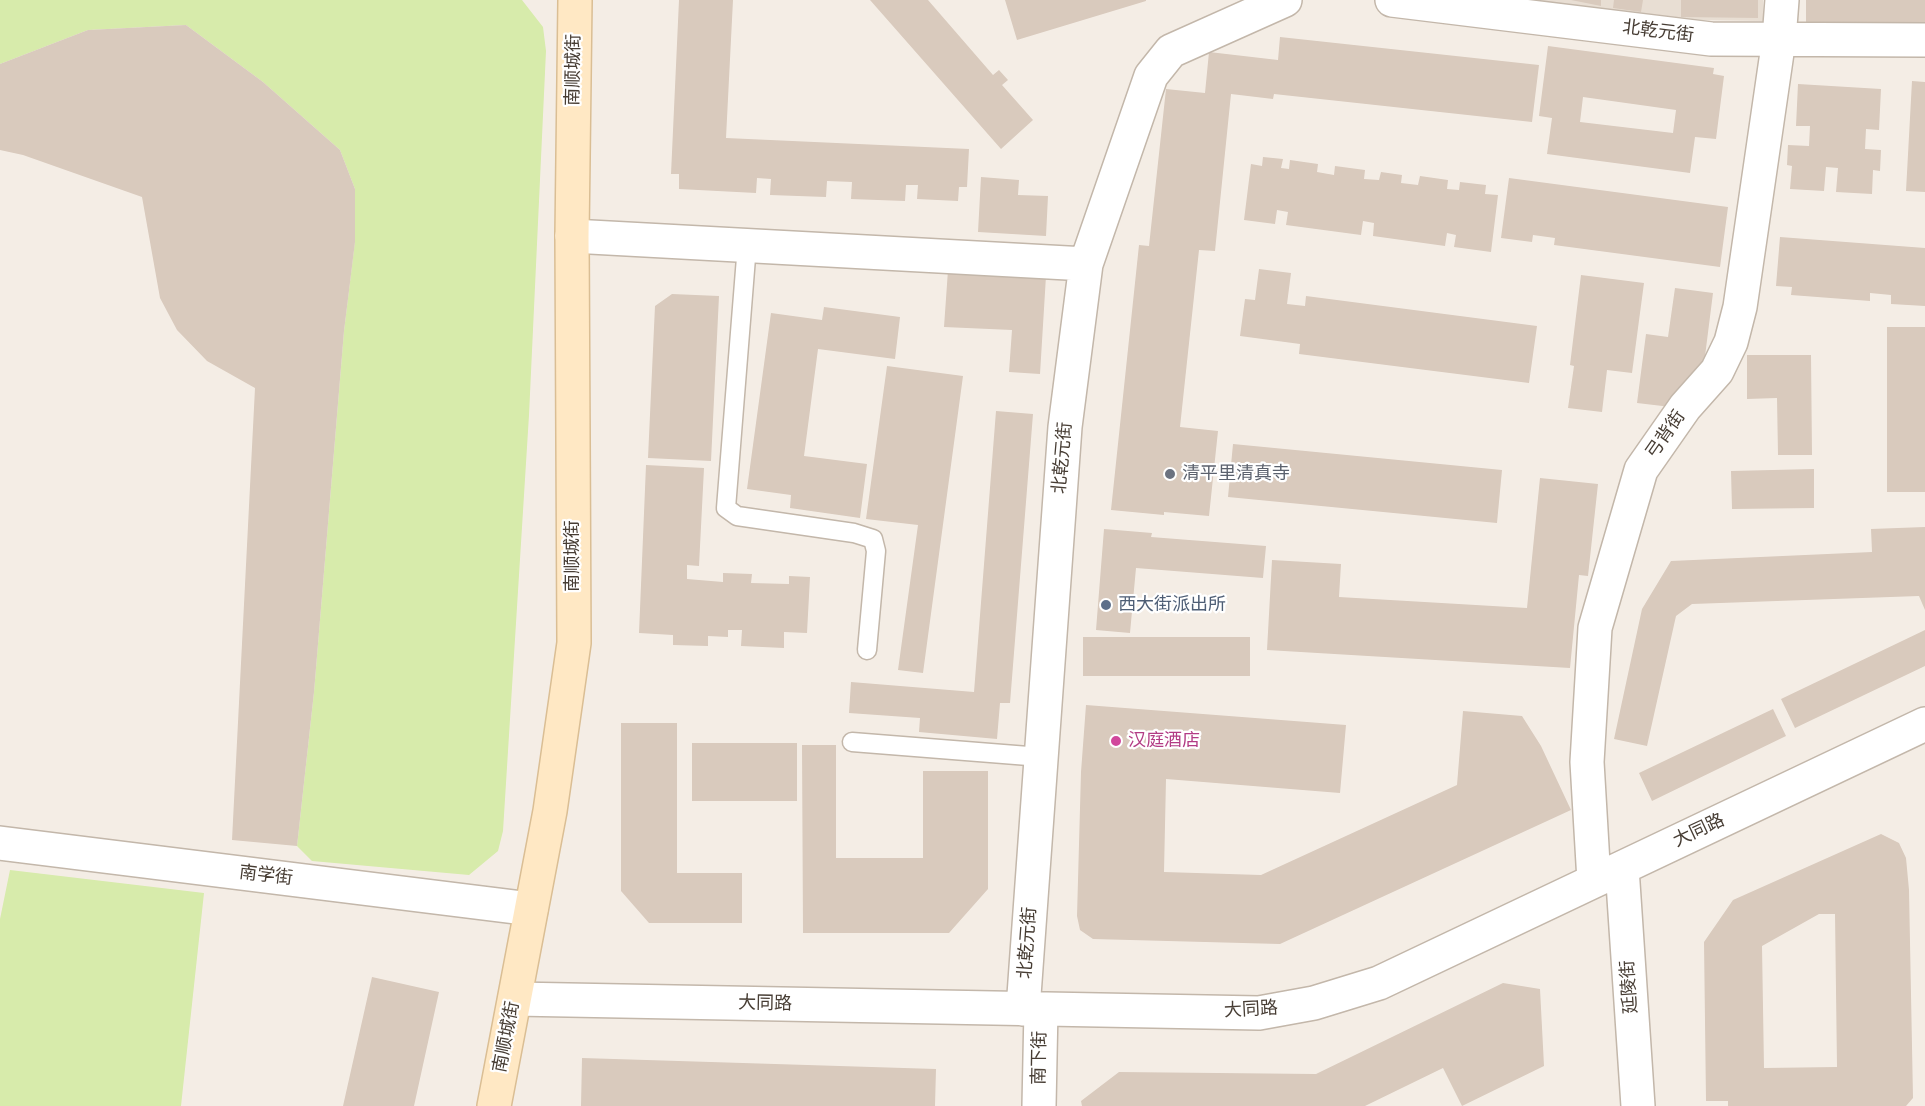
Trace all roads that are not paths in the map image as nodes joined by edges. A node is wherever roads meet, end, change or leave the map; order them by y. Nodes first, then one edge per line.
1 (559, 0) edge
2 (1285, 0) edge
3 (1392, 0) edge
4 (1782, 0) edge
5 (574, 16) edge
6 (1779, 39) junction
7 (1925, 40) edge
8 (572, 236) junction
9 (747, 245) junction
10 (1086, 264) junction
11 (867, 650) dead end
12 (1925, 724) edge
13 (852, 742) dead end
14 (1041, 757) junction
15 (0, 843) edge
16 (1608, 874) junction
17 (531, 909) junction
18 (515, 999) junction
19 (1032, 1009) junction
20 (494, 1106) edge
21 (1039, 1106) edge
22 (1638, 1106) edge

1 - 5 street
2 - 10 street, 北乾元街
3 - 6 street, 北乾元街
4 - 6 street, 弓背街
5 - 8 street, 南顺城街
6 - 7 street, 北乾元街
6 - 16 street, 弓背街
8 - 9 street
8 - 17 street, 南顺城街
9 - 10 street
9 - 11 lane
10 - 14 street, 北乾元街
12 - 16 street, 大同路
13 - 14 lane
14 - 19 street, 北乾元街
15 - 17 street, 南学街
16 - 19 street, 大同路
16 - 22 street, 延陵街
17 - 18 street, 南顺城街
18 - 19 street, 大同路
18 - 20 street, 南顺城街
19 - 21 street, 南下街

